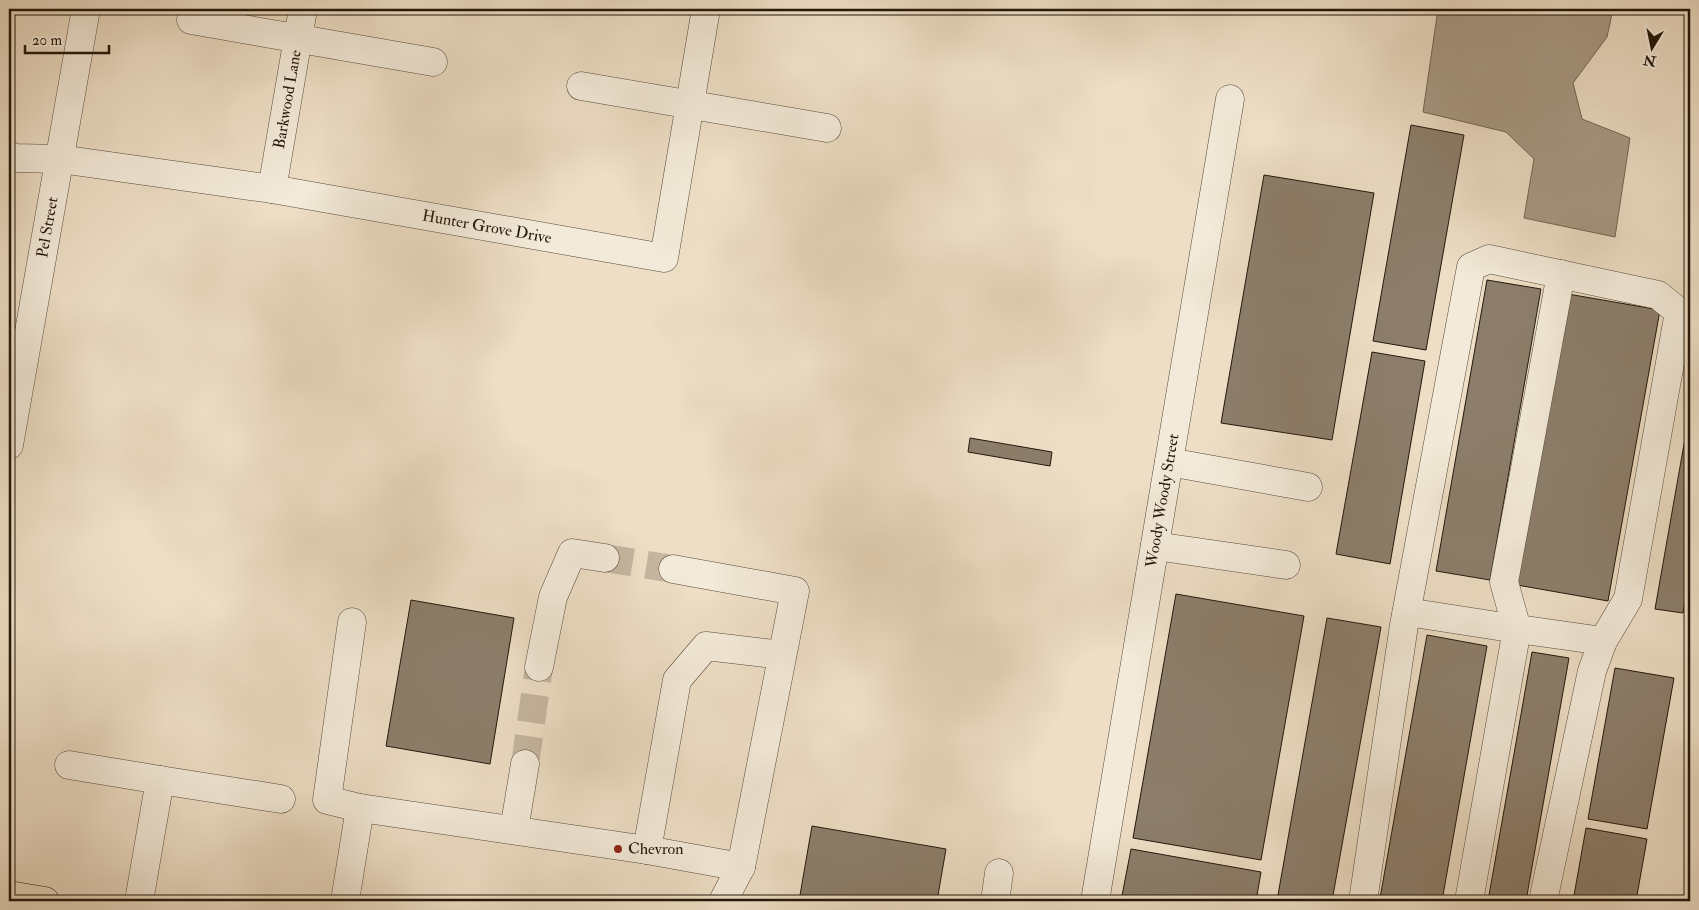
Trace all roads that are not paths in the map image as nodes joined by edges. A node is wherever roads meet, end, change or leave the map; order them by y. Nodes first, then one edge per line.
1 (86, 9) edge
2 (302, 9) edge
3 (706, 9) edge
4 (191, 20) dead end
5 (298, 38) junction
6 (433, 62) dead end
7 (581, 86) dead end
8 (1230, 99) dead end
9 (690, 105) junction
10 (827, 128) dead end
11 (9, 155) edge
12 (60, 159) junction
13 (272, 189) junction
14 (1561, 274) junction
15 (9, 445) edge
16 (1169, 462) junction
17 (1308, 487) dead end
18 (1155, 546) junction
19 (605, 558) tunnel mouth
20 (1286, 564) dead end
21 (673, 569) tunnel mouth
22 (1407, 612) junction
23 (352, 622) dead end
24 (1516, 629) junction
25 (1603, 641) junction
26 (782, 656) junction
27 (539, 667) tunnel mouth
28 (525, 764) tunnel mouth
29 (69, 765) dead end
30 (160, 780) junction
31 (281, 799) dead end
32 (360, 808) junction
33 (514, 830) junction
34 (647, 850) junction
35 (741, 868) junction
36 (999, 873) dead end
37 (9, 895) edge
38 (45, 901) edge
39 (139, 901) edge
40 (345, 901) edge
41 (723, 901) edge
42 (995, 901) edge
43 (1095, 901) edge
44 (1363, 901) edge
45 (1468, 901) edge
46 (1543, 901) edge

1 - 12 street, Pel Street
2 - 5 street, Barkwood Lane
3 - 9 street, Hunter Grove Drive
4 - 5 street
5 - 6 street
5 - 13 street, Barkwood Lane
7 - 9 street
8 - 16 street, Woody Woody Street
9 - 10 street
9 - 13 street, Hunter Grove Drive
11 - 12 street, Hunter Grove Drive
12 - 13 street, Hunter Grove Drive
12 - 15 street, Pel Street
14 - 22 street
14 - 24 street
14 - 25 street
16 - 17 street
16 - 18 street, Woody Woody Street
18 - 20 street
18 - 43 street, Woody Woody Street
19 - 27 street
21 - 26 street
22 - 24 street
22 - 44 street
23 - 32 street
24 - 25 street
24 - 45 street
25 - 46 street
26 - 34 street
26 - 35 street
28 - 33 street
29 - 30 street
30 - 31 street
30 - 39 street
32 - 33 street
32 - 40 street
33 - 34 street
34 - 35 street
35 - 41 street
36 - 42 street
37 - 38 highway

